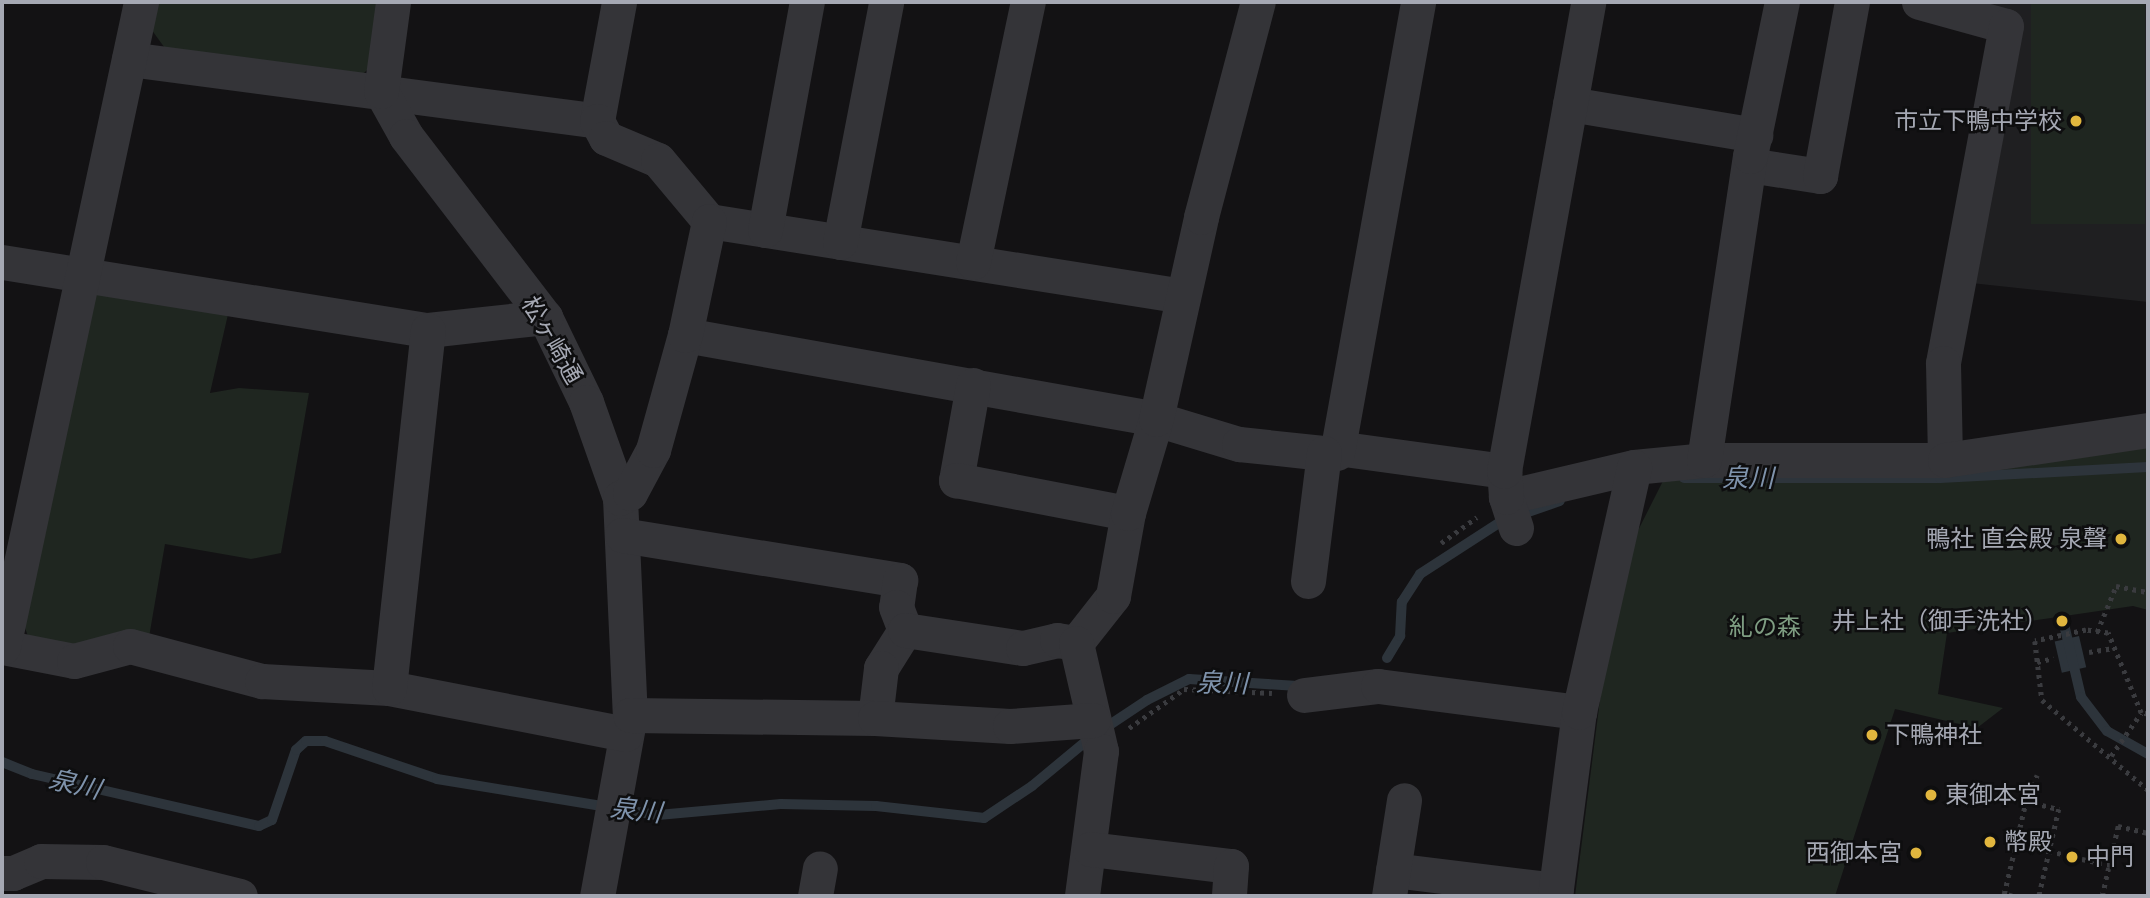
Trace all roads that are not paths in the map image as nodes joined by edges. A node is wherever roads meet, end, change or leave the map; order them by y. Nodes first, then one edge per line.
1 (141, 2) edge
2 (393, 2) edge
3 (619, 2) edge
4 (807, 2) edge
5 (886, 2) edge
6 (1028, 2) edge
7 (1258, 2) edge
8 (1418, 2) edge
9 (1588, 2) edge
10 (1782, 2) edge
11 (1852, 2) edge
12 (1919, 2) edge
13 (129, 59) junction
14 (381, 91) junction
15 (1570, 104) junction
16 (597, 121) junction
17 (1752, 150) junction
18 (709, 221) junction
19 (765, 230) junction
20 (840, 242) junction
21 (2, 262) edge
22 (973, 262) junction
23 (82, 276) junction
24 (1183, 296) junction
25 (545, 317) junction
26 (428, 330) junction
27 (685, 335) junction
28 (973, 385) junction
29 (1156, 419) junction
30 (2148, 430) edge
31 (1331, 453) junction
32 (1704, 460) junction
33 (1945, 460) junction
34 (1631, 481) junction
35 (620, 498) junction
36 (1509, 499) junction
37 (1128, 513) junction
38 (622, 535) junction
39 (1308, 581) dead end
40 (905, 630) junction
41 (1076, 643) junction
42 (2, 647) edge
43 (389, 688) junction
44 (1304, 695) road end
45 (1579, 712) junction
46 (875, 718) junction
47 (628, 724) junction
48 (1098, 743) junction
49 (1404, 800) dead end
50 (1090, 849) junction
51 (2, 873) edge
52 (1391, 883) edge
53 (153, 885) edge
54 (1556, 893) edge
55 (240, 896) edge
56 (597, 896) edge
57 (1082, 896) edge
58 (1229, 896) edge

1 - 13 street
2 - 14 street
3 - 16 street
4 - 19 street
5 - 20 street
6 - 22 street
7 - 24 street
8 - 31 street
9 - 15 street
10 - 17 street
11 - 17 street
12 - 33 street
13 - 14 street
13 - 23 street
14 - 16 street
14 - 25 street, 松ヶ崎通
15 - 17 street
15 - 36 street
16 - 18 street
17 - 32 street
18 - 19 street
18 - 27 street
19 - 20 street
20 - 22 street
21 - 23 street
22 - 24 street
23 - 26 street
23 - 42 street
24 - 29 street
25 - 26 street
25 - 35 street, 松ヶ崎通
26 - 43 street
27 - 28 street
27 - 35 street
28 - 29 street
28 - 37 street
29 - 31 street
29 - 37 street
30 - 33 street
31 - 36 street
31 - 39 street
32 - 33 street
32 - 34 street
34 - 36 street
34 - 45 street
35 - 38 street, 松ヶ崎通
37 - 41 street
38 - 40 street
38 - 47 street, 松ヶ崎通
40 - 41 street
40 - 46 street
41 - 48 street
42 - 43 street
43 - 47 street
44 - 45 street
45 - 54 street
46 - 47 street
46 - 48 street
47 - 56 street, 松ヶ崎通
48 - 50 street
49 - 52 street
50 - 57 street
50 - 58 street
51 - 53 street
52 - 54 street
53 - 55 street

